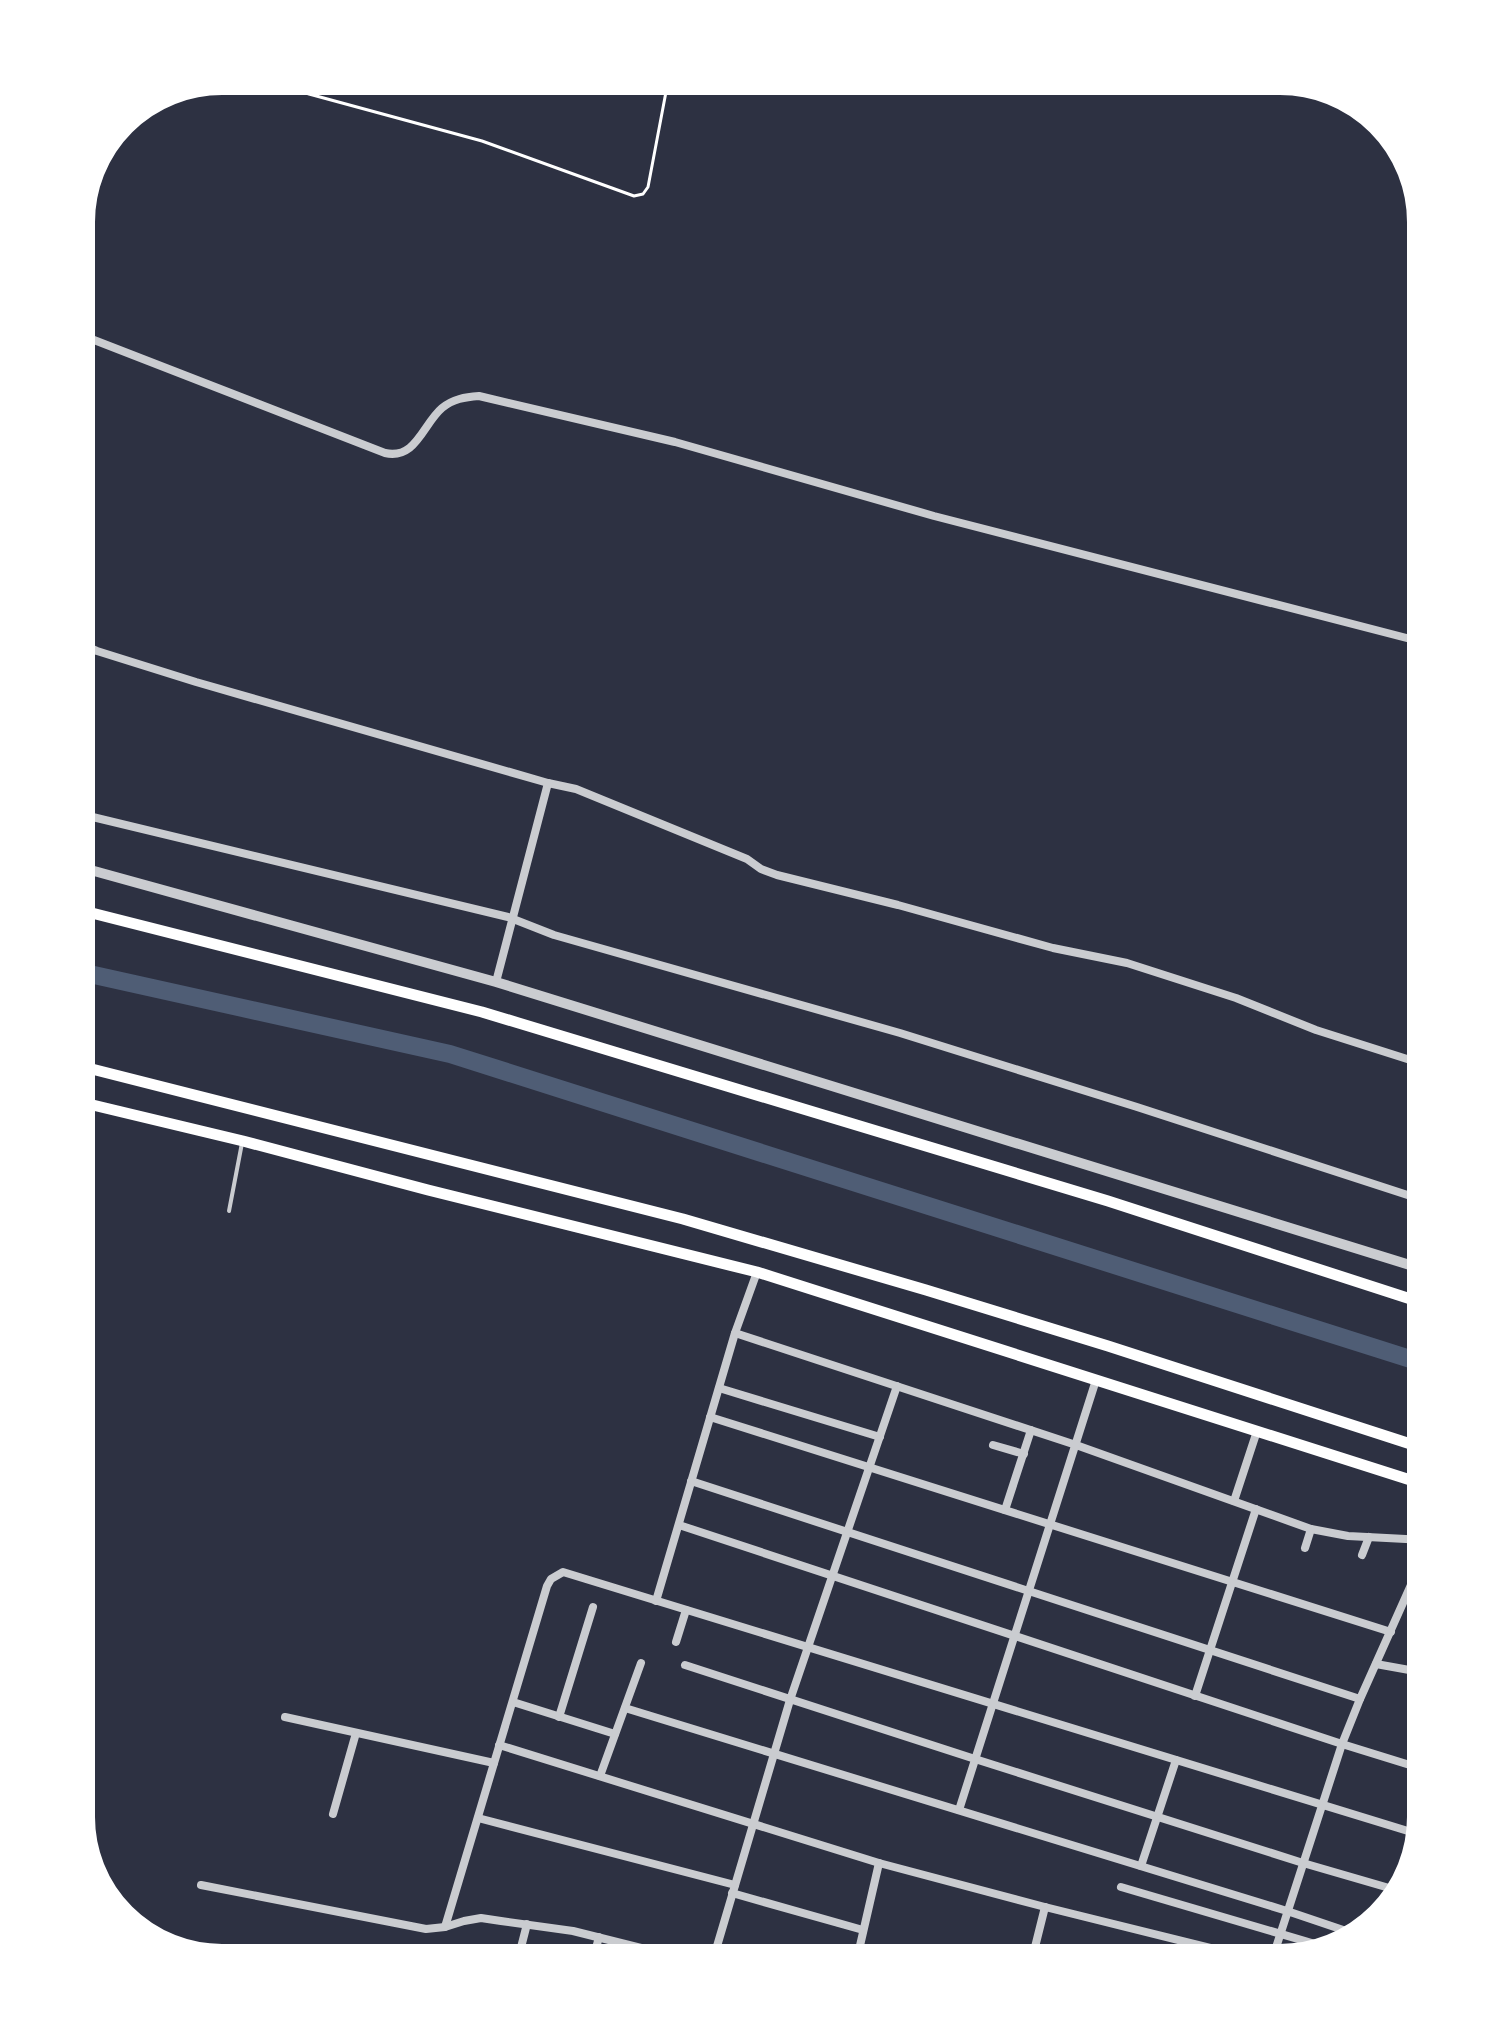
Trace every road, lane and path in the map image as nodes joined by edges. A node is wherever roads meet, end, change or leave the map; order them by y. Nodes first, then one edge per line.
1 (297, 90) edge
2 (666, 90) edge
3 (90, 338) edge
4 (1412, 639) edge
5 (90, 648) edge
6 (548, 783) junction
7 (90, 816) edge
8 (90, 870) edge
9 (90, 913) edge
10 (513, 919) junction
11 (496, 982) junction
12 (1412, 1061) edge
13 (90, 1069) edge
14 (90, 1104) edge
15 (243, 1141) junction
16 (1412, 1196) edge
17 (229, 1211) dead end
18 (1412, 1266) edge
19 (757, 1272) junction
20 (1412, 1299) edge
21 (735, 1333) junction
22 (1096, 1380) junction
23 (897, 1386) junction
24 (719, 1388) junction
25 (710, 1417) junction
26 (1031, 1430) junction
27 (1257, 1431) junction
28 (880, 1437) junction
29 (1412, 1444) edge
30 (993, 1445) dead end
31 (1076, 1445) junction
32 (1024, 1454) junction
33 (870, 1467) junction
34 (691, 1481) junction
35 (1412, 1481) edge
36 (1234, 1501) junction
37 (1256, 1509) junction
38 (1005, 1510) junction
39 (1050, 1524) junction
40 (679, 1525) junction
41 (1311, 1529) junction
42 (847, 1532) junction
43 (1369, 1537) junction
44 (1412, 1538) edge
45 (1305, 1548) dead end
46 (1362, 1555) dead end
47 (832, 1576) junction
48 (1232, 1582) junction
49 (1412, 1582) edge
50 (1029, 1591) junction
51 (656, 1601) junction
52 (593, 1607) dead end
53 (686, 1610) junction
54 (1391, 1632) junction
55 (1015, 1636) junction
56 (676, 1642) dead end
57 (808, 1648) junction
58 (1210, 1650) junction
59 (641, 1663) dead end
60 (1376, 1664) junction
61 (685, 1665) dead end
62 (1412, 1670) edge
63 (1195, 1696) junction
64 (1360, 1699) junction
65 (790, 1700) junction
66 (513, 1702) junction
67 (993, 1705) junction
68 (625, 1708) junction
69 (285, 1717) dead end
70 (559, 1717) junction
71 (356, 1733) junction
72 (615, 1734) junction
73 (1342, 1744) junction
74 (499, 1745) junction
75 (774, 1754) junction
76 (975, 1759) junction
77 (1176, 1760) junction
78 (494, 1763) junction
79 (1412, 1766) edge
80 (600, 1776) junction
81 (1322, 1804) junction
82 (959, 1810) junction
83 (333, 1814) dead end
84 (1157, 1817) junction
85 (478, 1818) junction
86 (753, 1825) junction
87 (1411, 1832) edge
88 (879, 1863) junction
89 (1303, 1863) junction
90 (1141, 1866) junction
91 (201, 1885) dead end
92 (1121, 1887) dead end
93 (734, 1889) junction
94 (1390, 1889) edge
95 (1045, 1907) junction
96 (1287, 1911) junction
97 (527, 1924) junction
98 (445, 1927) junction
99 (863, 1930) junction
100 (1346, 1931) edge
101 (1280, 1934) junction
102 (599, 1937) junction
103 (1314, 1944) edge
104 (521, 1949) edge
105 (596, 1949) edge
106 (637, 1949) edge
107 (716, 1949) edge
108 (859, 1949) edge
109 (1034, 1949) edge
110 (1214, 1949) edge
111 (1275, 1949) edge

1 - 2 path
3 - 4 street
5 - 6 street
6 - 10 street
6 - 12 street
7 - 10 street
8 - 11 street
9 - 20 main road
10 - 11 street
10 - 16 street
11 - 18 street
13 - 29 main road
14 - 15 main road
15 - 17 lane
15 - 19 main road
19 - 21 street
19 - 22 main road
21 - 23 street
21 - 24 street
22 - 27 main road
22 - 31 street
23 - 26 street
23 - 28 street
24 - 25 street
24 - 28 street
25 - 33 street
25 - 34 street
26 - 31 street
26 - 32 street
27 - 35 main road
27 - 36 street
28 - 33 street
30 - 32 street
31 - 36 street
31 - 39 street
32 - 38 street
33 - 38 street
33 - 42 street
34 - 40 street
34 - 42 street
36 - 37 street
37 - 41 street
37 - 48 street
38 - 39 street
39 - 48 street
39 - 50 street
40 - 47 street
40 - 51 street
41 - 43 street
41 - 45 street
42 - 47 street
42 - 50 street
43 - 44 street
43 - 46 street
47 - 55 street
47 - 57 street
48 - 54 street
48 - 58 street
49 - 54 street
50 - 55 street
50 - 58 street
51 - 53 street
51 - 66 street
52 - 70 street
53 - 56 street
53 - 57 street
54 - 60 street
55 - 63 street
55 - 67 street
57 - 65 street
57 - 67 street
58 - 63 street
58 - 64 street
59 - 68 street
60 - 62 street
60 - 64 street
61 - 65 street
63 - 73 street
64 - 73 street
65 - 75 street
65 - 76 street
66 - 70 street
66 - 74 street
67 - 76 street
67 - 77 street
68 - 72 street
68 - 75 street
69 - 71 street
70 - 72 street
71 - 78 street
71 - 83 street
72 - 80 street
73 - 79 street
73 - 81 street
74 - 78 street
74 - 80 street
75 - 82 street
75 - 86 street
76 - 82 street
76 - 84 street
77 - 81 street
77 - 84 street
78 - 85 street
80 - 86 street
81 - 87 street
81 - 89 street
82 - 90 street
84 - 89 street
84 - 90 street
85 - 93 street
85 - 98 street
86 - 88 street
86 - 93 street
88 - 95 street
88 - 99 street
89 - 94 street
89 - 96 street
90 - 96 street
91 - 98 street
92 - 101 street
93 - 99 street
93 - 107 street
95 - 109 street
95 - 110 street
96 - 100 street
96 - 101 street
97 - 98 street
97 - 102 street
97 - 104 street
99 - 108 street
101 - 103 street
101 - 111 street
102 - 105 street
102 - 106 street

